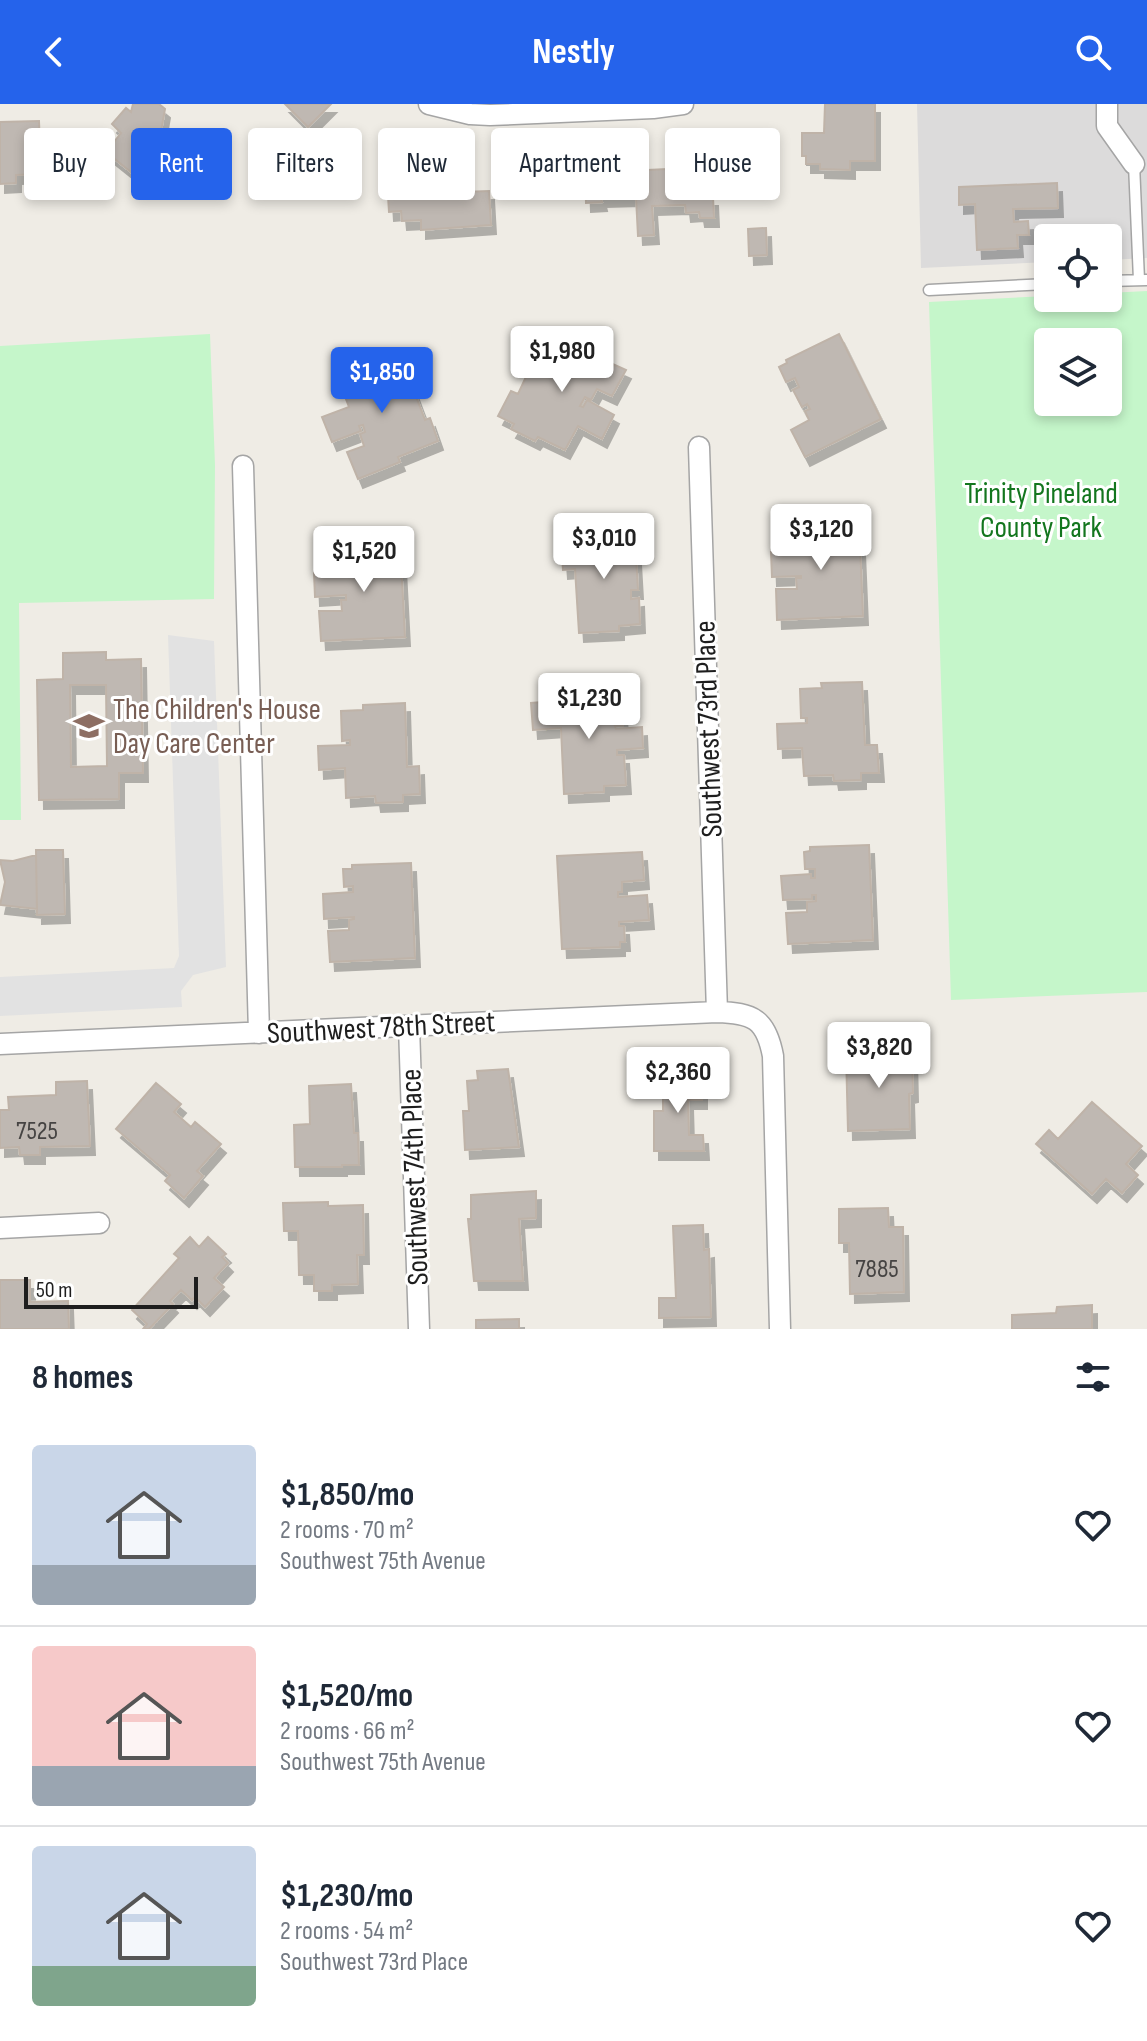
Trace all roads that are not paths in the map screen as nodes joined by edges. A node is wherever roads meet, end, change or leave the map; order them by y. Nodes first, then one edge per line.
1 (683, 104) edge
2 (1107, 104) edge
3 (431, 105) edge
4 (1134, 164) joint
5 (1143, 280) edge
6 (1122, 281) edge
7 (1034, 285) edge
8 (929, 290) dead end
9 (699, 447) dead end
10 (243, 466) dead end
11 (717, 1012) junction
12 (409, 1026) junction
13 (259, 1033) junction
14 (0, 1044) edge
15 (99, 1223) dead end
16 (0, 1228) edge
17 (419, 1329) edge
18 (780, 1329) edge

1 - 3 street
2 - 4 street
4 - 5 lane
5 - 6 lane
7 - 8 lane
9 - 11 street, Southwest 73rd Place
10 - 13 street
11 - 12 street, Southwest 78th Street
11 - 18 street, Southwest 78th Street
12 - 13 street, Southwest 78th Street
12 - 17 street, Southwest 74th Place
13 - 14 street, Southwest 78th Street
15 - 16 street

